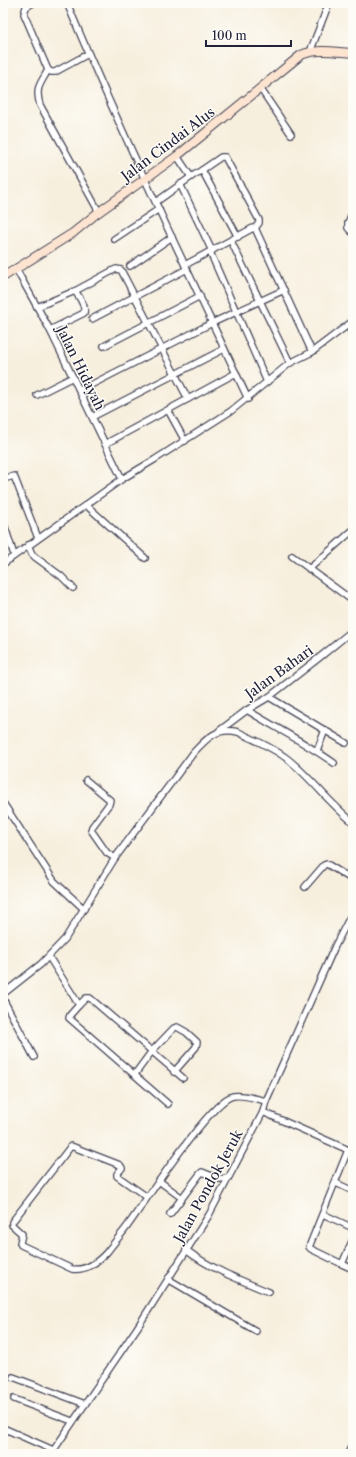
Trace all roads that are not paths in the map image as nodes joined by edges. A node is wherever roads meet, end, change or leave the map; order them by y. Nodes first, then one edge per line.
1 (33, 3) edge
2 (67, 3) edge
3 (329, 3) edge
4 (310, 52) junction
5 (353, 53) edge
6 (88, 54) junction
7 (48, 70) junction
8 (260, 88) junction
9 (291, 134) dead end
10 (177, 156) junction
11 (202, 170) junction
12 (191, 177) junction
13 (145, 178) junction
14 (180, 184) junction
15 (156, 202) junction
16 (159, 209) junction
17 (353, 211) edge
18 (99, 212) junction
19 (255, 228) junction
20 (353, 233) edge
21 (172, 237) junction
22 (238, 237) junction
23 (114, 239) dead end
24 (231, 241) junction
25 (211, 251) junction
26 (130, 266) dead end
27 (186, 267) junction
28 (16, 269) junction
29 (3, 277) edge
30 (75, 290) junction
31 (284, 290) junction
32 (135, 296) junction
33 (200, 296) junction
34 (260, 301) junction
35 (37, 307) junction
36 (237, 312) junction
37 (92, 319) dead end
38 (353, 321) edge
39 (149, 323) junction
40 (212, 323) junction
41 (50, 330) junction
42 (104, 346) dead end
43 (162, 349) junction
44 (224, 349) junction
45 (312, 352) junction
46 (290, 363) junction
47 (236, 373) junction
48 (174, 374) junction
49 (73, 378) junction
50 (267, 382) junction
51 (79, 391) junction
52 (38, 395) dead end
53 (188, 399) junction
54 (248, 399) junction
55 (168, 410) junction
56 (92, 417) junction
57 (184, 441) junction
58 (105, 444) junction
59 (3, 479) edge
60 (122, 479) junction
61 (86, 505) junction
62 (3, 521) edge
63 (353, 530) edge
64 (38, 538) junction
65 (28, 545) junction
66 (14, 555) junction
67 (292, 556) dead end
68 (145, 558) dead end
69 (3, 564) edge
70 (309, 569) junction
71 (73, 588) dead end
72 (353, 601) edge
73 (353, 630) edge
74 (268, 697) junction
75 (247, 710) junction
76 (326, 730) junction
77 (218, 731) junction
78 (346, 743) dead end
79 (317, 751) junction
80 (334, 763) dead end
81 (86, 780) dead end
82 (3, 803) edge
83 (353, 822) edge
84 (115, 858) junction
85 (353, 880) edge
86 (305, 887) dead end
87 (84, 910) junction
88 (353, 911) edge
89 (49, 957) junction
90 (3, 994) edge
91 (3, 999) edge
92 (79, 1005) junction
93 (152, 1051) junction
94 (34, 1057) dead end
95 (174, 1072) junction
96 (135, 1074) junction
97 (183, 1078) dead end
98 (266, 1101) junction
99 (168, 1104) dead end
100 (263, 1112) junction
101 (351, 1151) edge
102 (228, 1178) junction
103 (159, 1181) junction
104 (336, 1183) junction
105 (353, 1191) edge
106 (147, 1197) junction
107 (182, 1198) junction
108 (170, 1214) dead end
109 (323, 1214) junction
110 (353, 1228) edge
111 (353, 1238) edge
112 (186, 1250) junction
113 (342, 1264) junction
114 (353, 1269) edge
115 (168, 1279) junction
116 (269, 1292) dead end
117 (256, 1331) dead end
118 (13, 1377) dead end
119 (14, 1399) dead end
120 (85, 1404) junction
121 (72, 1421) junction
122 (3, 1428) edge
123 (353, 1442) edge
124 (52, 1452) edge
125 (348, 1454) edge

1 - 7 street
2 - 6 street
3 - 4 street
4 - 5 street
4 - 8 street, Jalan Cindai Alus
6 - 7 street
6 - 13 street
7 - 18 street
8 - 9 street
8 - 10 street, Jalan Cindai Alus
10 - 12 street
10 - 13 street, Jalan Cindai Alus
11 - 12 street
11 - 19 street
11 - 22 street
12 - 14 street
13 - 15 street
13 - 18 street, Jalan Cindai Alus
14 - 15 street
14 - 25 street
15 - 16 street
16 - 21 street
16 - 23 street
17 - 20 street
18 - 28 street, Jalan Cindai Alus
19 - 22 street
19 - 31 street
21 - 26 street
21 - 27 street
22 - 24 street
24 - 25 street
24 - 34 street
25 - 27 street
25 - 36 street
27 - 32 street
27 - 33 street
28 - 29 street, Jalan Cindai Alus
28 - 35 street, Jalan Hidayah
30 - 32 street
30 - 35 street
30 - 41 street
31 - 34 street
31 - 45 street
32 - 37 street
32 - 39 street
33 - 39 street
33 - 40 street
34 - 36 street
34 - 46 street
35 - 41 street, Jalan Hidayah
36 - 40 street
36 - 50 street
38 - 45 street
39 - 42 street
39 - 43 street
40 - 43 street
40 - 44 street
41 - 49 street, Jalan Hidayah
43 - 48 street
43 - 51 street
44 - 47 street
44 - 48 street
45 - 46 street
46 - 50 street
47 - 53 street
47 - 54 street
48 - 53 street
48 - 56 street
49 - 51 street, Jalan Hidayah
49 - 52 street
50 - 54 street
51 - 56 street, Jalan Hidayah
53 - 55 street
54 - 57 street
55 - 57 street
55 - 58 street
56 - 58 street, Jalan Hidayah
57 - 60 street
58 - 60 street, Jalan Hidayah
59 - 64 street
60 - 61 street
61 - 64 street
61 - 68 street
62 - 66 street
63 - 70 street
64 - 65 street
65 - 66 street
65 - 71 street
66 - 69 street
67 - 70 street
70 - 72 street
73 - 74 street, Jalan Bahari
74 - 75 street, Jalan Bahari
74 - 76 street
75 - 77 street, Jalan Bahari
75 - 79 street
76 - 78 street
76 - 79 street
77 - 83 street
77 - 84 street, Jalan Bahari
79 - 80 street
81 - 84 street
82 - 87 street
84 - 87 street, Jalan Bahari
85 - 86 street
87 - 89 street, Jalan Bahari
88 - 98 street, Jalan Pondok Jeruk
89 - 90 street, Jalan Bahari
89 - 92 street
91 - 94 street
92 - 93 street
92 - 96 street
93 - 95 street
93 - 95 street
93 - 96 street
95 - 97 street
96 - 99 street
98 - 100 street, Jalan Pondok Jeruk
98 - 103 street
100 - 101 street
100 - 102 street, Jalan Pondok Jeruk
101 - 104 street
102 - 107 street
102 - 112 street, Jalan Pondok Jeruk
103 - 106 street
103 - 107 street
104 - 105 street
104 - 109 street
106 - 106 street
107 - 108 street
109 - 110 street
109 - 113 street
111 - 113 street
112 - 115 street, Jalan Pondok Jeruk
112 - 116 street
113 - 114 street
115 - 117 street
115 - 120 street, Jalan Pondok Jeruk
118 - 120 street
119 - 121 street
120 - 121 street, Jalan Pondok Jeruk
121 - 124 street, Jalan Pondok Jeruk
122 - 124 street
123 - 125 street

